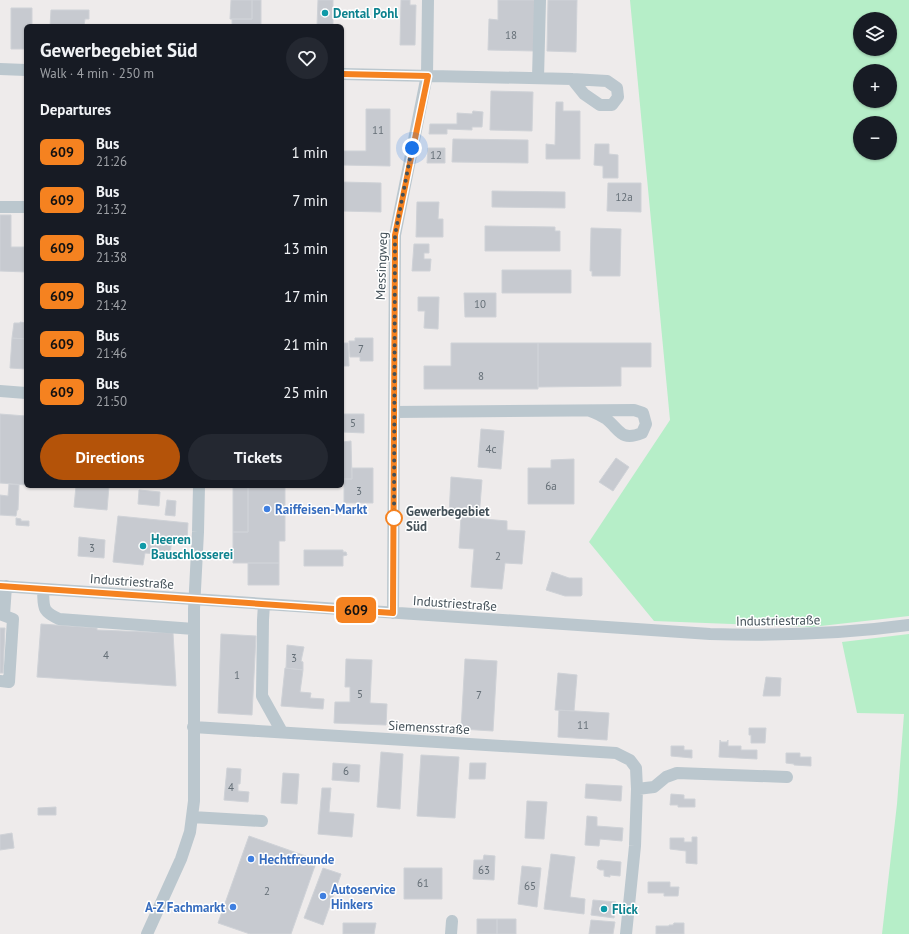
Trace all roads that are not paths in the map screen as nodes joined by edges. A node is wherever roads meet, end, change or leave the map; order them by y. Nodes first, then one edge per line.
1 (428, 0) edge
2 (540, 0) edge
3 (0, 70) edge
4 (24, 70) edge
5 (344, 74) edge
6 (428, 76) junction
7 (538, 78) junction
8 (572, 79) dead end
9 (0, 207) edge
10 (24, 207) edge
11 (0, 391) edge
12 (24, 393) edge
13 (590, 411) dead end
14 (394, 412) junction
15 (199, 488) edge
16 (3, 586) edge
17 (43, 588) junction
18 (194, 599) junction
19 (264, 604) junction
20 (393, 613) junction
21 (2, 614) edge
22 (909, 625) edge
23 (194, 628) junction
24 (0, 681) edge
25 (193, 727) junction
26 (282, 732) junction
27 (786, 777) dead end
28 (637, 789) junction
29 (192, 817) junction
30 (262, 821) dead end
31 (452, 921) dead end
32 (147, 934) edge
33 (451, 934) edge
34 (626, 934) edge

1 - 6 street, Messingweg
2 - 7 street
3 - 4 street
5 - 6 street
6 - 7 street
6 - 14 street, Messingweg
7 - 8 street
9 - 10 street
11 - 12 street
13 - 14 street
14 - 20 street, Messingweg
15 - 18 street
16 - 17 street, Industriestraße
16 - 21 street
17 - 18 street, Industriestraße
17 - 23 street
18 - 19 street, Industriestraße
18 - 23 street
19 - 20 street, Industriestraße
19 - 26 street
20 - 22 street, Industriestraße
21 - 24 street
23 - 25 street
25 - 26 street, Siemensstraße
25 - 29 street
26 - 28 street, Siemensstraße
27 - 28 street
28 - 34 street, Siemensstraße
29 - 30 street
29 - 32 street
31 - 33 street

